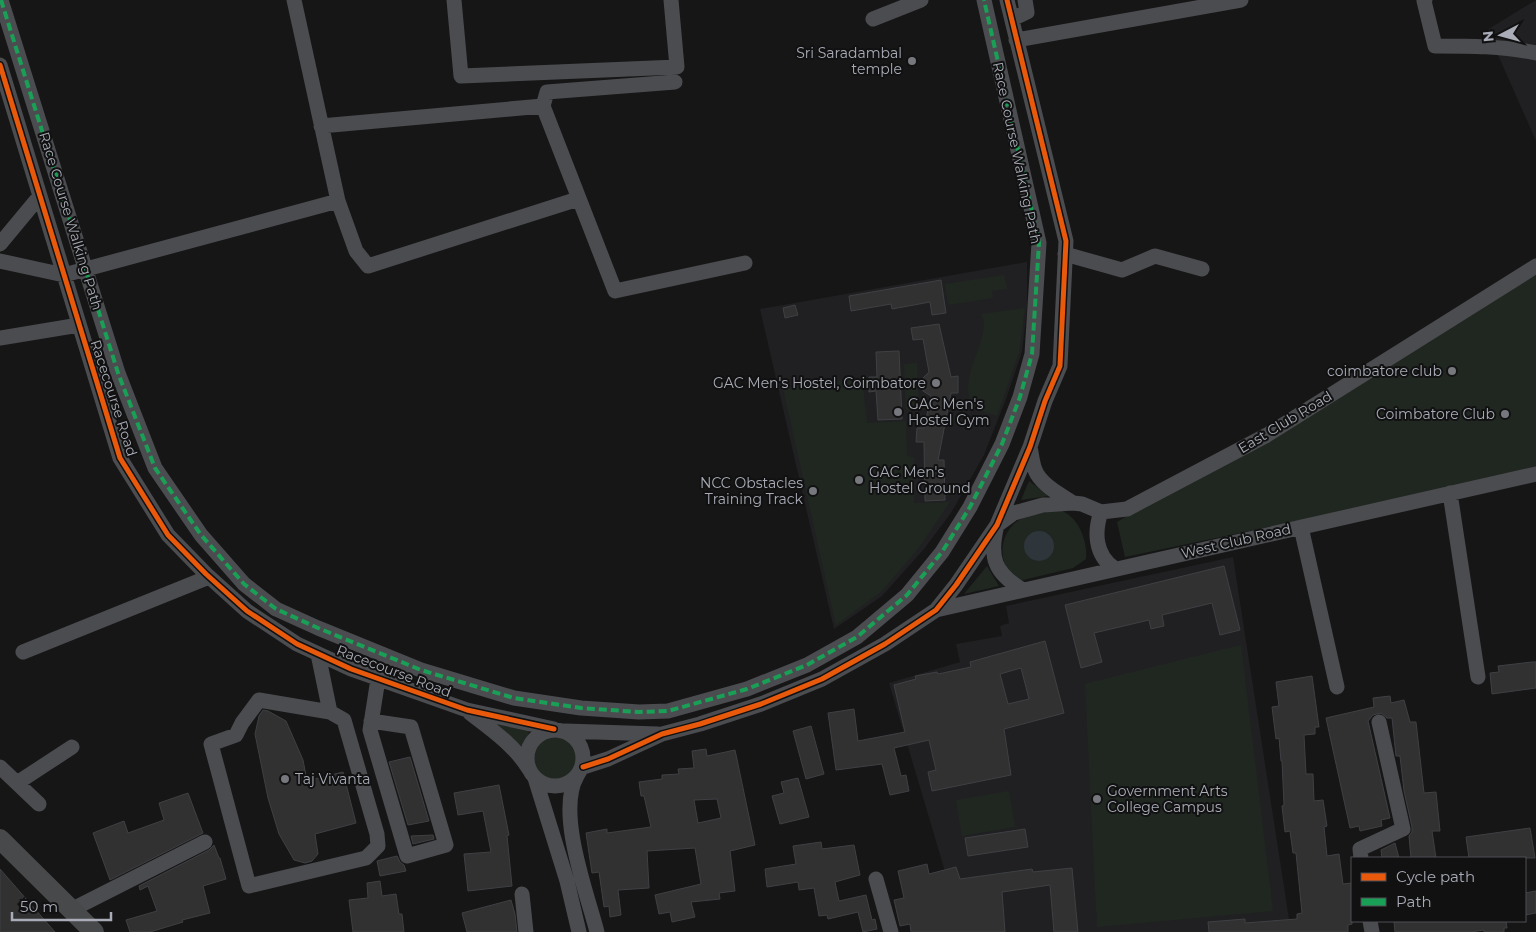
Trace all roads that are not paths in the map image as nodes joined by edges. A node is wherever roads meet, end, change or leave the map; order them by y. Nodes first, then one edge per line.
1 (1, 0) edge
2 (294, 0) edge
3 (454, 0) edge
4 (672, 0) edge
5 (921, 0) edge
6 (984, 0) edge
7 (1007, 0) edge
8 (1025, 0) edge
9 (1241, 0) edge
10 (1425, 0) edge
11 (1183, 5) edge
12 (873, 19) dead end
13 (1012, 19) junction
14 (1016, 40) junction
15 (1536, 54) edge
16 (0, 66) edge
17 (675, 82) dead end
18 (543, 106) junction
19 (321, 126) junction
20 (40, 197) junction
21 (578, 199) junction
22 (338, 201) junction
23 (0, 244) edge
24 (1065, 254) junction
25 (0, 261) edge
26 (745, 263) dead end
27 (1536, 266) edge
28 (86, 268) junction
29 (1202, 268) dead end
30 (64, 275) junction
31 (79, 325) junction
32 (0, 338) edge
33 (1030, 447) junction
34 (1536, 474) edge
35 (1450, 493) junction
36 (1073, 503) junction
37 (1101, 512) junction
38 (997, 524) junction
39 (1301, 527) junction
40 (1114, 568) junction
41 (209, 578) junction
42 (1023, 590) junction
43 (936, 610) junction
44 (23, 652) dead end
45 (318, 654) junction
46 (1478, 677) dead end
47 (378, 678) junction
48 (1336, 687) dead end
49 (467, 710) junction
50 (330, 712) junction
51 (370, 721) junction
52 (1379, 722) dead end
53 (560, 730) junction
54 (662, 734) junction
55 (72, 748) dead end
56 (0, 767) edge
57 (580, 771) junction
58 (532, 774) junction
59 (16, 783) junction
60 (39, 804) dead end
61 (0, 839) edge
62 (205, 842) dead end
63 (1361, 857) edge
64 (876, 879) dead end
65 (522, 894) dead end
66 (71, 910) junction
67 (94, 932) edge
68 (526, 932) edge
69 (579, 932) edge
70 (597, 932) edge
71 (891, 932) edge

1 - 28 street, Race Course Walking Path
2 - 19 street
3 - 4 street
5 - 12 street
6 - 28 street, Race Course Walking Path
7 - 13 street
8 - 13 street
9 - 11 street
10 - 15 street
11 - 14 street
13 - 14 street
14 - 24 street
16 - 20 street, Racecourse Road
17 - 18 street
18 - 19 street
18 - 21 street
19 - 22 street
20 - 23 street
20 - 30 street, Racecourse Road
21 - 22 street
21 - 26 street
22 - 28 street
24 - 29 street
24 - 33 street
25 - 30 street
27 - 37 street, East Club Road
28 - 30 street
30 - 31 street, Racecourse Road
31 - 32 street
31 - 41 street, Racecourse Road
33 - 36 street
33 - 38 street
34 - 35 street, West Club Road
35 - 39 street, West Club Road
35 - 46 street
36 - 37 street
36 - 38 street
37 - 40 street
38 - 42 street
38 - 43 street
39 - 40 street, West Club Road
39 - 48 street
40 - 42 street, West Club Road
41 - 44 street
41 - 45 street, Racecourse Road
42 - 43 street, West Club Road
43 - 54 street
45 - 47 street, Racecourse Road
45 - 50 street
47 - 49 street, Racecourse Road
47 - 51 street
49 - 53 street, Racecourse Road
49 - 58 street
50 - 50 street
51 - 51 street
52 - 63 street
53 - 54 street, Racecourse Road
53 - 57 street
53 - 58 street
54 - 57 street
55 - 59 street
56 - 59 street
57 - 58 street
57 - 70 street
58 - 69 street
59 - 60 street
61 - 66 main road
62 - 66 street
64 - 71 street
65 - 68 street
66 - 67 main road

